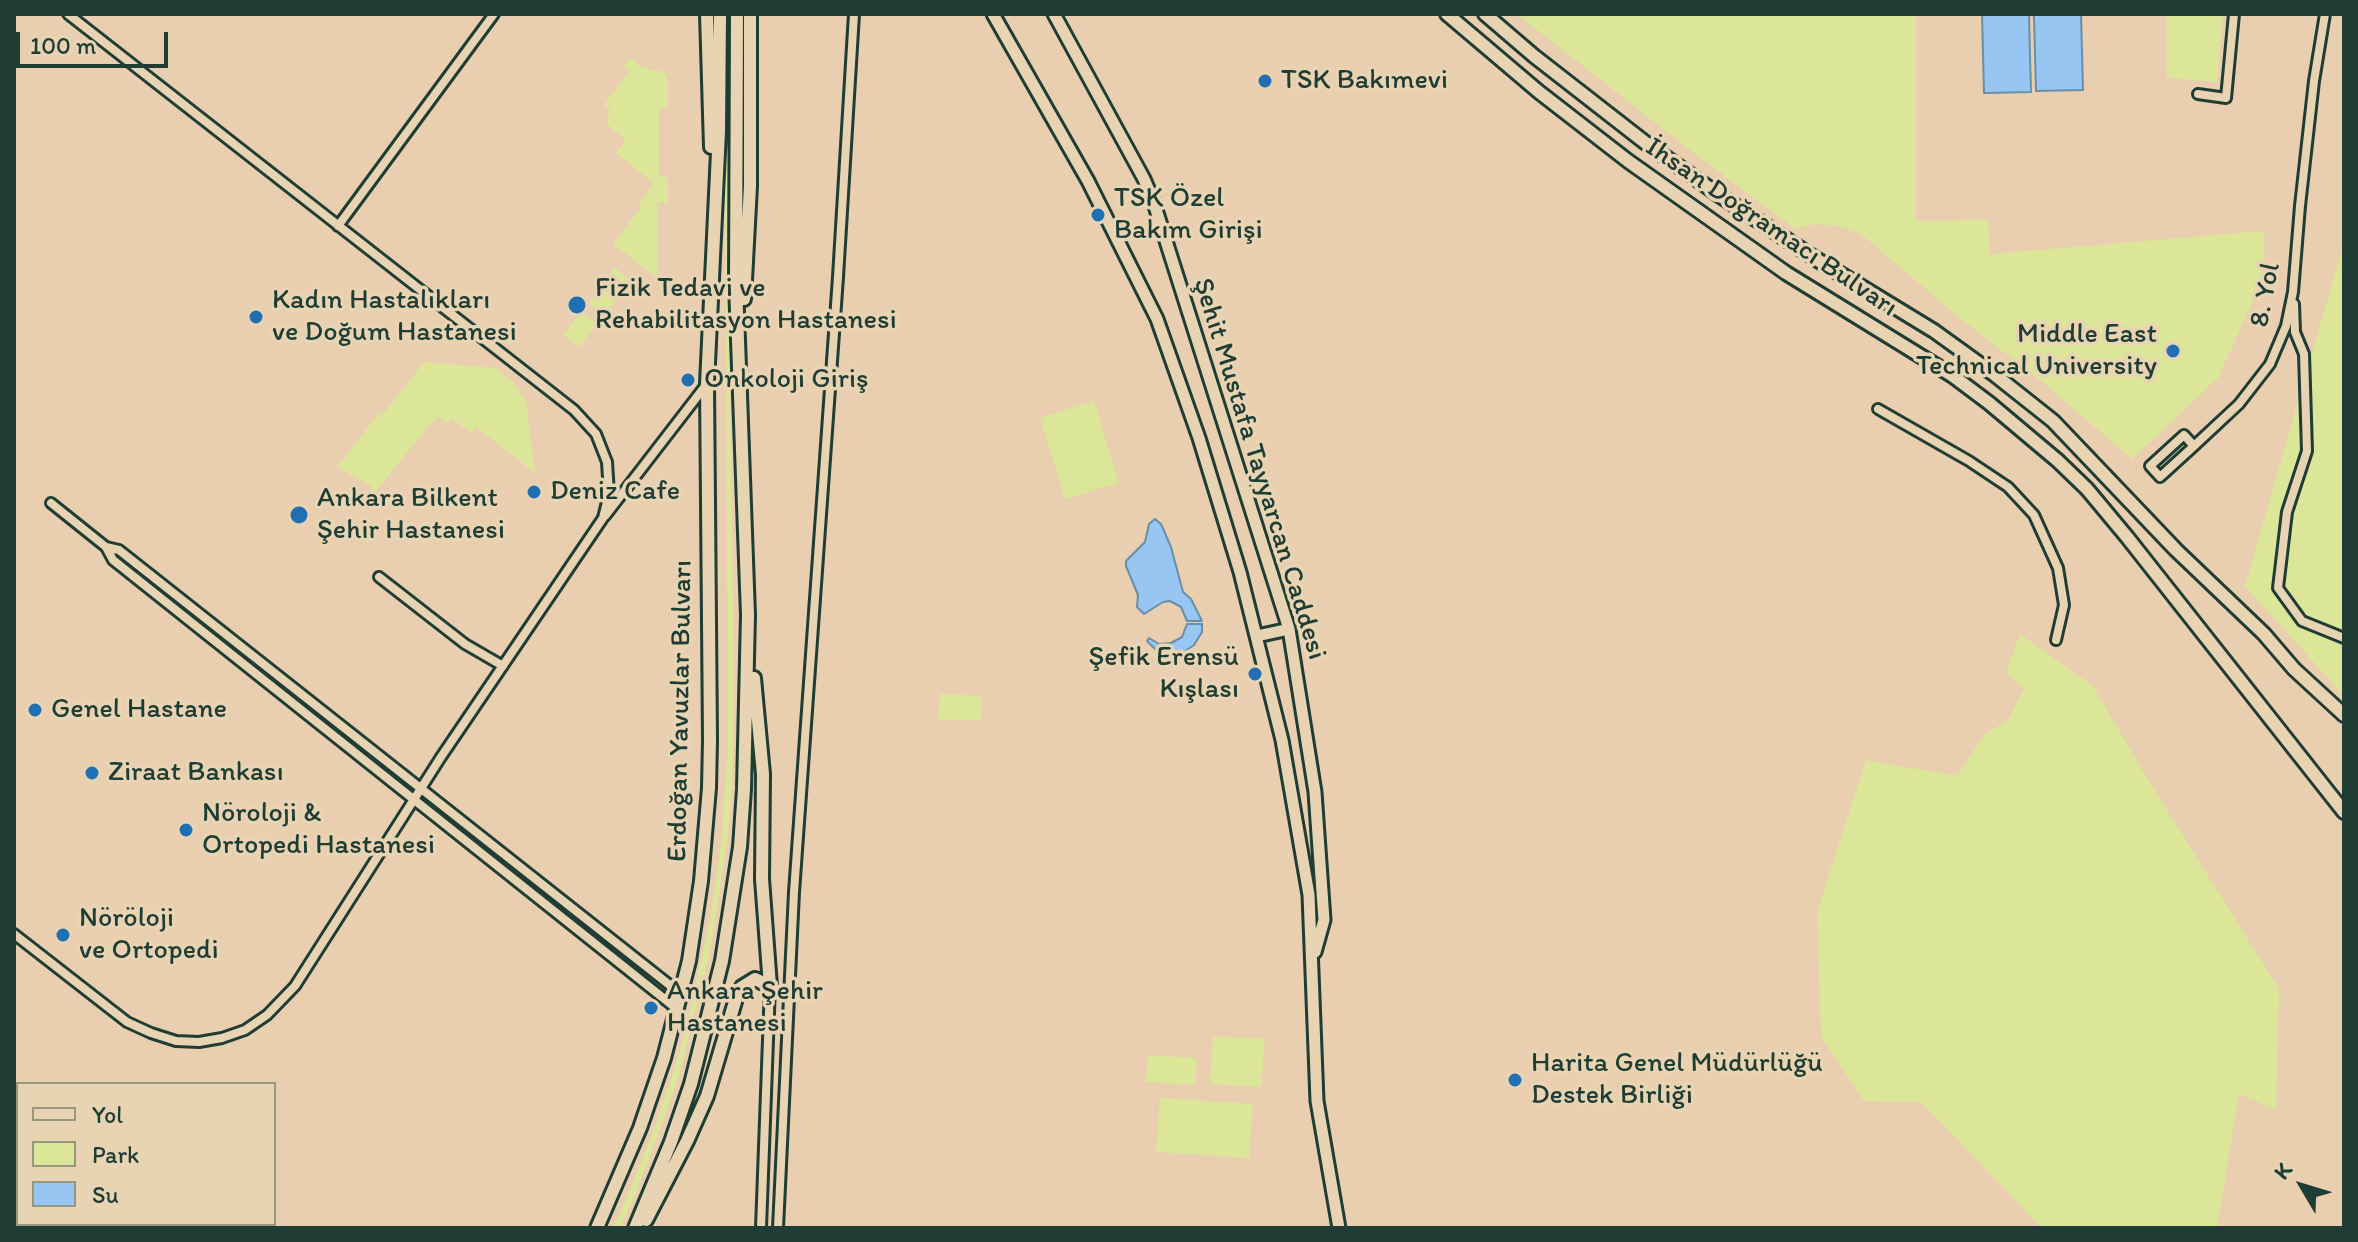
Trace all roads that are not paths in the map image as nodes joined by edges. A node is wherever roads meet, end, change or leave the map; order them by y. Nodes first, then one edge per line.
1 (68, 14) edge
2 (494, 14) edge
3 (707, 14) edge
4 (720, 14) edge
5 (737, 14) edge
6 (750, 14) edge
7 (854, 14) edge
8 (993, 14) edge
9 (1054, 14) edge
10 (1447, 14) edge
11 (1485, 14) edge
12 (2234, 14) edge
13 (2325, 14) edge
14 (2198, 94) dead end
15 (338, 226) junction
16 (714, 226) junction
17 (2293, 292) junction
18 (740, 374) junction
19 (707, 384) junction
20 (1878, 409) dead end
21 (2194, 446) junction
22 (51, 503) dead end
23 (603, 518) junction
24 (106, 547) junction
25 (379, 577) dead end
26 (748, 615) junction
27 (1289, 629) junction
28 (1257, 636) junction
29 (2344, 638) edge
30 (2056, 640) dead end
31 (503, 666) junction
32 (2344, 715) edge
33 (421, 791) junction
34 (413, 801) junction
35 (2344, 812) edge
36 (14, 934) edge
37 (1313, 962) junction
38 (770, 986) junction
39 (681, 994) junction
40 (677, 1009) junction
41 (597, 1228) edge
42 (635, 1228) edge
43 (641, 1228) edge
44 (761, 1228) edge
45 (778, 1228) edge
46 (1339, 1228) edge

1 - 15 street
2 - 15 street
3 - 16 main road, Erdoğan Yavuzlar Bulvarı
4 - 16 main road, Erdoğan Yavuzlar Bulvarı
5 - 18 main road
6 - 18 main road
7 - 45 street
8 - 28 main road, Şehit Mustafa Tayyarcan Caddesi
9 - 27 main road, Şehit Mustafa Tayyarcan Caddesi
10 - 35 main road, İhsan Doğramacı Bulvarı
11 - 32 main road, İhsan Doğramacı Bulvarı
12 - 14 street
13 - 17 street, 8. Yol
15 - 23 street
16 - 19 main road, Erdoğan Yavuzlar Bulvarı
17 - 21 street, 8. Yol
17 - 29 street
18 - 26 main road
19 - 23 street
19 - 39 main road, Erdoğan Yavuzlar Bulvarı
20 - 30 street
21 - 21 street, 8. Yol
22 - 24 street
23 - 31 street
24 - 33 street
24 - 34 street
25 - 31 street
26 - 38 main road
26 - 42 main road
27 - 28 main road
27 - 37 main road, Şehit Mustafa Tayyarcan Caddesi
28 - 37 main road, Şehit Mustafa Tayyarcan Caddesi
31 - 33 street
33 - 34 street
33 - 39 street
34 - 36 street
34 - 40 street
37 - 46 main road, Şehit Mustafa Tayyarcan Caddesi
38 - 43 main road
38 - 44 street
39 - 40 main road, Erdoğan Yavuzlar Bulvarı
40 - 41 main road, Erdoğan Yavuzlar Bulvarı

